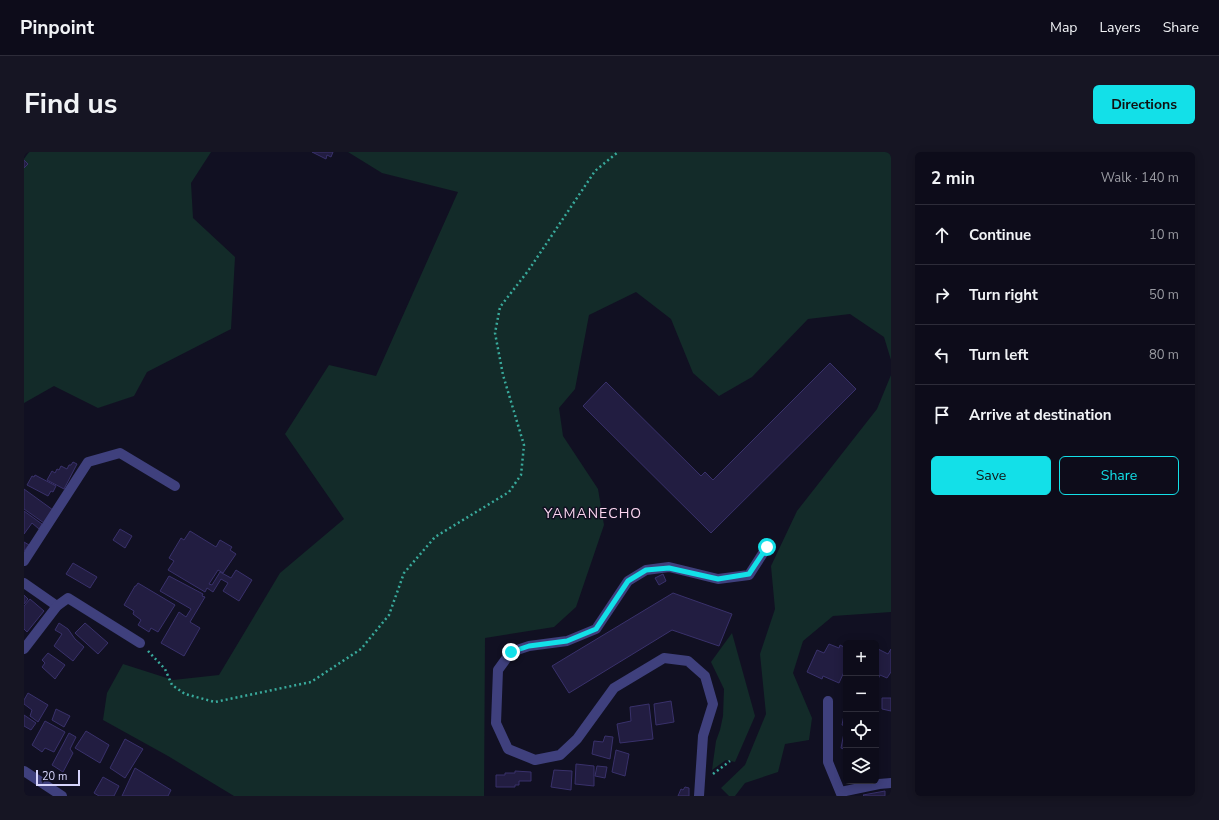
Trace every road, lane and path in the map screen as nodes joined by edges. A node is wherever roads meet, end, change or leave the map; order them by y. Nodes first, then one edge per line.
1 (618, 152) edge
2 (175, 486) dead end
3 (767, 547) dead end
4 (24, 561) edge
5 (24, 583) edge
6 (57, 606) junction
7 (140, 643) joint
8 (24, 649) edge
9 (828, 701) dead end
10 (730, 761) dead end
11 (24, 771) edge
12 (891, 783) edge
13 (700, 784) junction
14 (841, 794) edge
15 (62, 796) edge
16 (699, 796) edge

1 - 7 path
2 - 4 street
3 - 13 street
5 - 6 street
6 - 7 street
6 - 8 street
9 - 14 street
10 - 13 path
11 - 15 street
12 - 14 street
13 - 16 street

